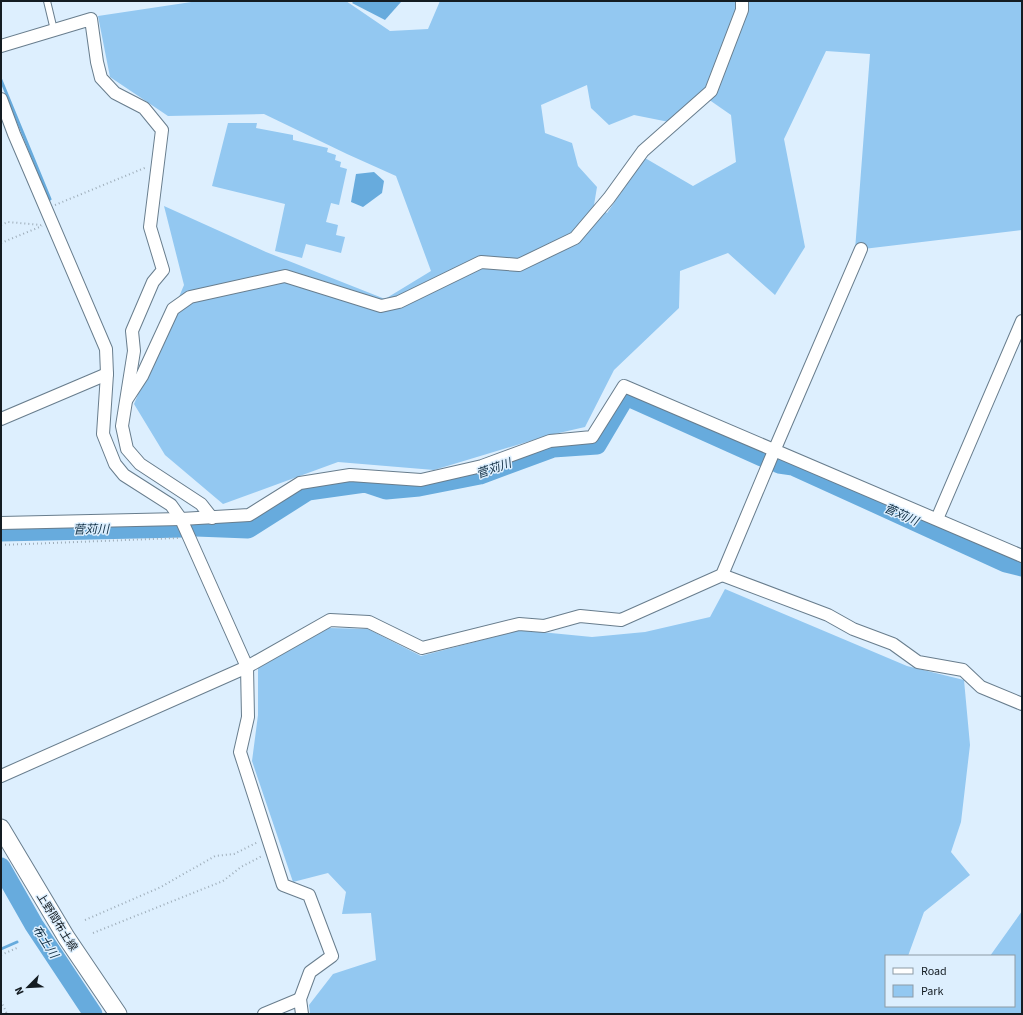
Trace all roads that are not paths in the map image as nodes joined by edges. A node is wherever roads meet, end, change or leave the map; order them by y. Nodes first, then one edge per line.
1 (47, 1) edge
2 (742, 1) edge
3 (54, 30) junction
4 (1, 46) edge
5 (1, 99) edge
6 (861, 249) dead end
7 (1022, 321) edge
8 (107, 374) junction
9 (127, 399) junction
10 (1, 419) edge
11 (774, 451) junction
12 (212, 518) junction
13 (181, 519) junction
14 (937, 519) junction
15 (1, 523) edge
16 (1022, 556) edge
17 (722, 575) junction
18 (247, 667) junction
19 (1022, 704) edge
20 (1, 776) edge
21 (1, 828) edge
22 (300, 999) junction
23 (118, 1014) edge
24 (264, 1014) edge
25 (302, 1014) edge

1 - 3 lane
2 - 9 street
3 - 4 street
3 - 9 street
5 - 8 street
6 - 11 street
7 - 14 street
8 - 10 street
8 - 13 street
9 - 12 street
11 - 12 street
11 - 14 street
11 - 17 street
12 - 13 street
13 - 15 street
13 - 18 street
14 - 16 street
17 - 18 street
17 - 19 street
18 - 20 street
18 - 22 street
21 - 23 main road, 上野間布土線
22 - 24 street
22 - 25 street

